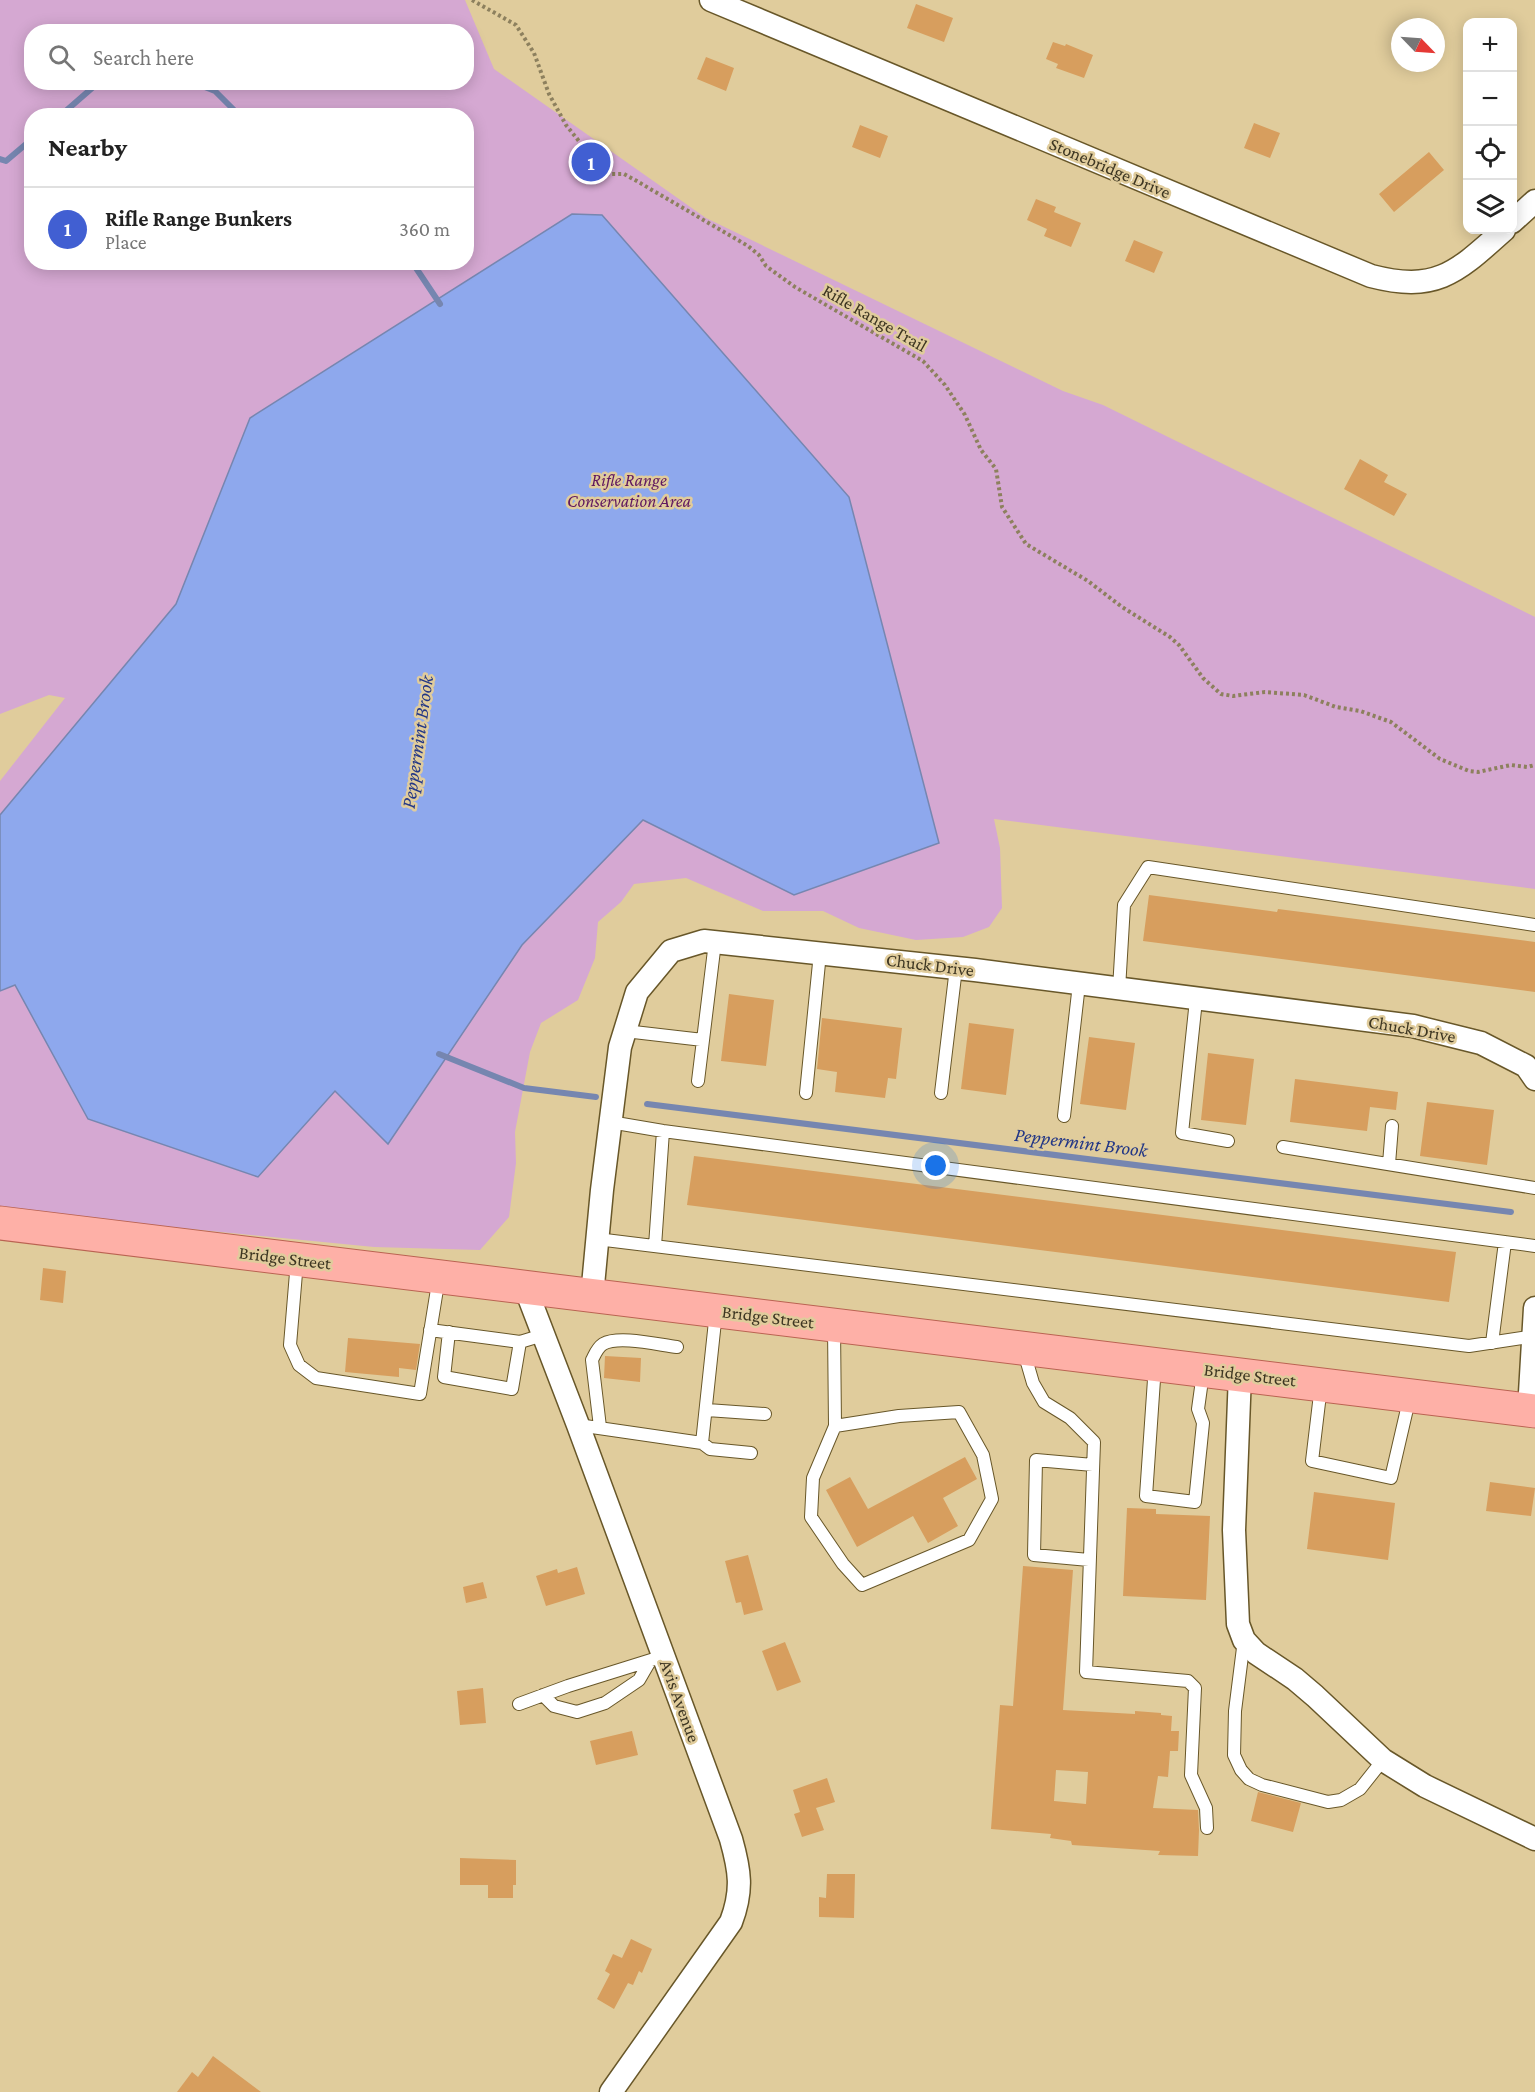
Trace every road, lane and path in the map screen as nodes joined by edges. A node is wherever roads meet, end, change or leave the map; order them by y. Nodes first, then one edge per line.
1 (472, 0) edge
2 (711, 0) edge
3 (1535, 201) edge
4 (1517, 217) edge
5 (1499, 234) edge
6 (1535, 765) edge
7 (1535, 925) edge
8 (715, 942) junction
9 (820, 953) junction
10 (956, 968) junction
11 (1079, 984) junction
12 (1119, 989) junction
13 (1196, 999) junction
14 (625, 1031) junction
15 (703, 1040) junction
16 (1532, 1067) edge
17 (698, 1081) dead end
18 (806, 1093) dead end
19 (941, 1093) dead end
20 (1064, 1116) dead end
21 (610, 1122) junction
22 (1392, 1126) dead end
23 (663, 1131) junction
24 (1227, 1141) dead end
25 (1283, 1147) dead end
26 (1389, 1164) junction
27 (1535, 1188) edge
28 (0, 1223) edge
29 (597, 1239) junction
30 (1505, 1242) junction
31 (655, 1246) junction
32 (1535, 1246) edge
33 (297, 1259) junction
34 (439, 1277) junction
35 (525, 1287) junction
36 (592, 1296) junction
37 (1535, 1308) edge
38 (716, 1311) junction
39 (834, 1325) junction
40 (430, 1330) junction
41 (449, 1332) junction
42 (543, 1335) junction
43 (1534, 1336) edge
44 (520, 1342) junction
45 (1492, 1343) junction
46 (677, 1347) dead end
47 (1023, 1348) junction
48 (1155, 1364) junction
49 (1204, 1370) junction
50 (1240, 1374) junction
51 (1321, 1384) junction
52 (1410, 1395) junction
53 (707, 1410) junction
54 (1532, 1411) edge
55 (765, 1414) dead end
56 (589, 1426) junction
57 (835, 1426) junction
58 (702, 1443) junction
59 (751, 1453) dead end
60 (1093, 1466) junction
61 (1089, 1560) junction
62 (1244, 1640) junction
63 (657, 1659) junction
64 (543, 1695) junction
65 (519, 1704) dead end
66 (1383, 1760) junction
67 (1207, 1828) dead end
68 (1535, 1839) edge
69 (611, 2092) edge

1 - 6 path, Rifle Range Trail
2 - 5 street, Stonebridge Drive
3 - 4 street
7 - 12 lane
8 - 9 street, Chuck Drive
8 - 14 street, Chuck Drive
8 - 15 lane
9 - 10 street, Chuck Drive
9 - 18 lane
10 - 11 street, Chuck Drive
10 - 19 lane
11 - 12 street, Chuck Drive
11 - 20 lane
12 - 13 street, Chuck Drive
13 - 16 street, Chuck Drive
13 - 24 lane
14 - 15 lane
14 - 21 street, Chuck Drive
15 - 17 lane
21 - 23 lane
21 - 29 street, Chuck Drive
22 - 26 lane
23 - 30 lane
23 - 31 lane
25 - 26 lane
26 - 27 lane
28 - 33 main road, Bridge Street
29 - 31 lane
29 - 36 street, Chuck Drive
30 - 32 lane
30 - 45 lane
31 - 45 lane
33 - 34 main road, Bridge Street
33 - 40 lane
34 - 35 main road, Bridge Street
34 - 40 lane
35 - 36 main road, Bridge Street
35 - 42 street, Avis Avenue
36 - 38 main road, Bridge Street
37 - 43 street
38 - 39 main road, Bridge Street
38 - 53 lane
39 - 47 main road, Bridge Street
39 - 57 lane
40 - 41 lane
41 - 44 lane
41 - 44 lane
42 - 44 lane
42 - 56 street, Avis Avenue
43 - 45 lane
43 - 54 street
46 - 56 lane
47 - 48 main road, Bridge Street
47 - 60 lane
48 - 49 main road, Bridge Street
48 - 49 lane
49 - 50 main road, Bridge Street
50 - 51 main road, Bridge Street
50 - 62 street
51 - 52 main road, Bridge Street
51 - 52 lane
52 - 54 main road, Bridge Street
53 - 55 lane
53 - 58 lane
56 - 58 lane
56 - 63 street, Avis Avenue
57 - 57 lane
58 - 59 lane
60 - 61 lane
60 - 61 lane
61 - 67 lane
62 - 66 street
62 - 66 lane
63 - 64 lane
63 - 64 lane
63 - 69 street, Avis Avenue
64 - 65 lane
66 - 68 street

